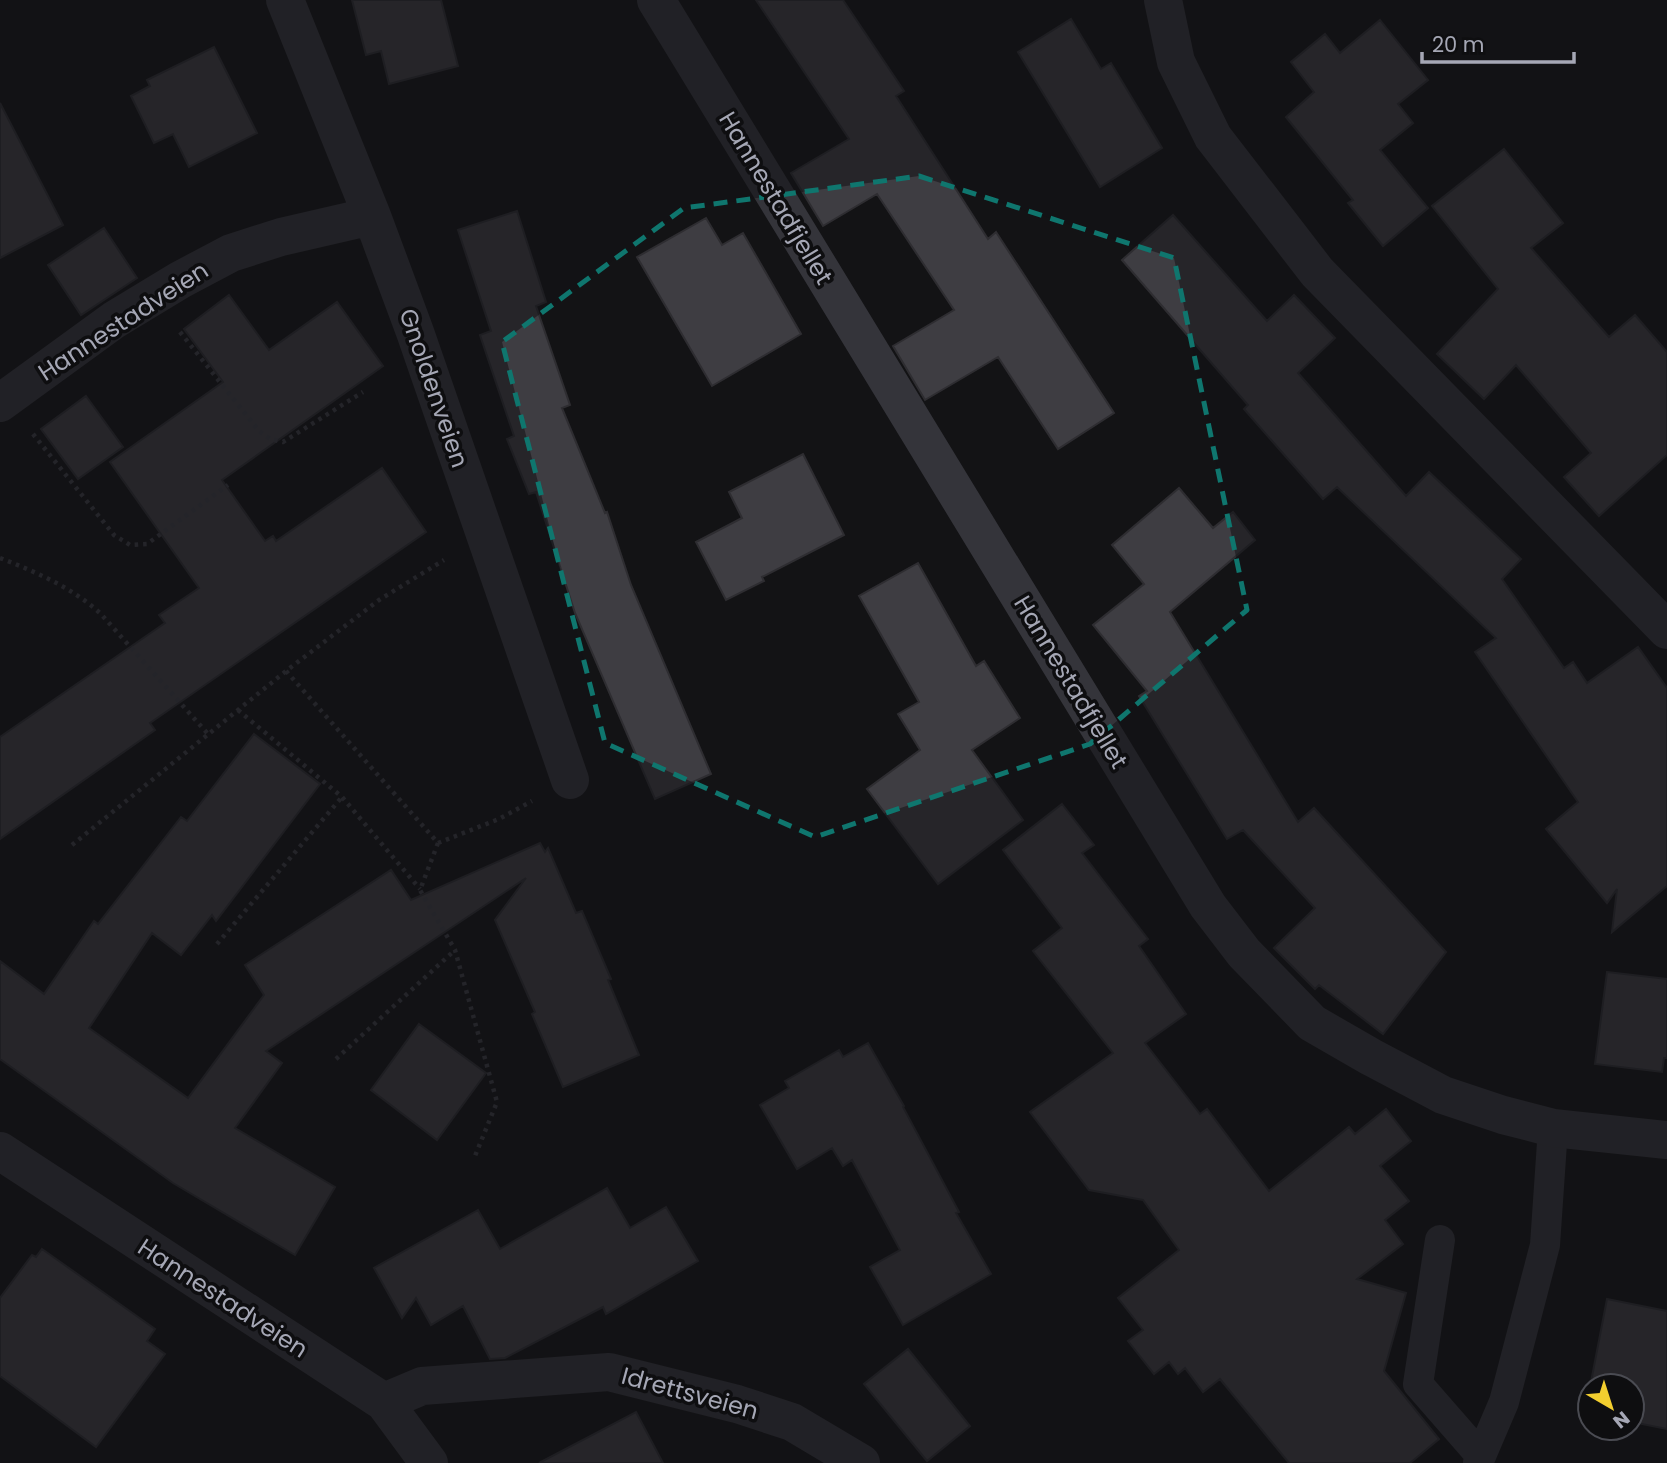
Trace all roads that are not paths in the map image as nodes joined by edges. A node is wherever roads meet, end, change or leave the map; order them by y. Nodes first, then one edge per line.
1 (285, 0) edge
2 (656, 0) edge
3 (1163, 0) edge
4 (372, 216) junction
5 (3, 401) edge
6 (1667, 630) edge
7 (569, 780) road end
8 (1553, 1128) junction
9 (1667, 1140) edge
10 (0, 1152) edge
11 (1440, 1240) dead end
12 (384, 1402) junction
13 (1479, 1459) edge
14 (429, 1463) edge
15 (861, 1463) edge

1 - 4 street, Gnoldenveien
2 - 8 street, Hannestadfjellet
3 - 6 street
4 - 5 street, Hannestadveien
4 - 7 street, Gnoldenveien
8 - 9 street, Hannestadfjellet
8 - 13 lane
10 - 12 street, Hannestadveien
11 - 13 lane
12 - 14 street, Hannestadveien
12 - 15 street, Idrettsveien

